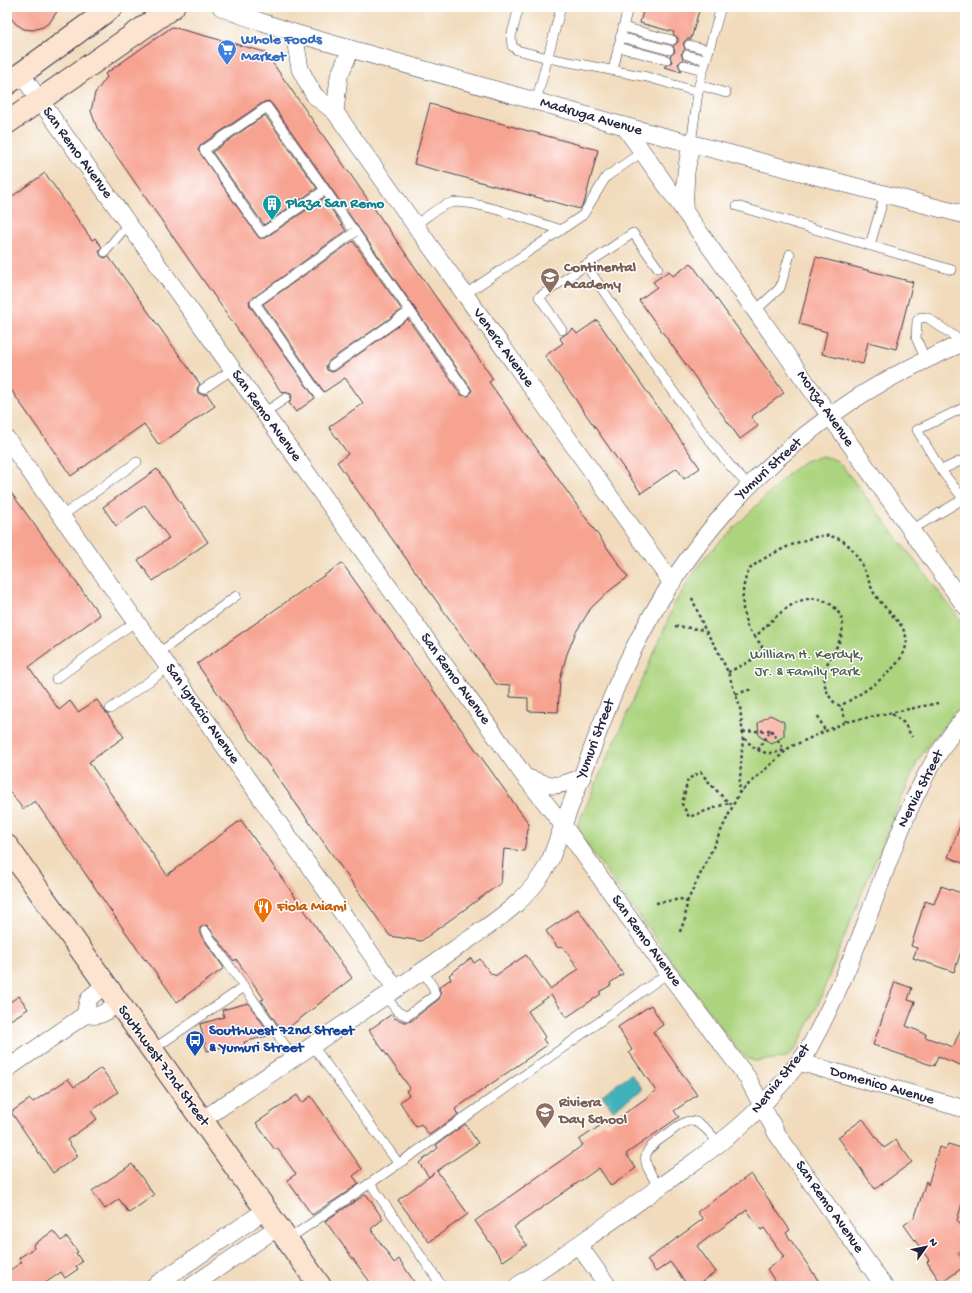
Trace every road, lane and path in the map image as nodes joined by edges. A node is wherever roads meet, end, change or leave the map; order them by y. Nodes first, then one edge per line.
1 (112, 7) edge
2 (173, 7) edge
3 (220, 7) edge
4 (257, 7) edge
5 (519, 7) edge
6 (561, 7) edge
7 (628, 7) edge
8 (721, 7) edge
9 (273, 24) junction
10 (622, 32) junction
11 (294, 33) junction
12 (672, 40) dead end
13 (690, 45) dead end
14 (618, 47) junction
15 (351, 49) junction
16 (669, 50) dead end
17 (709, 50) junction
18 (687, 55) dead end
19 (548, 58) junction
20 (666, 60) dead end
21 (706, 60) junction
22 (684, 65) dead end
23 (613, 70) junction
24 (703, 70) junction
25 (14, 79) edge
26 (698, 89) junction
27 (726, 93) dead end
28 (39, 100) junction
29 (536, 102) junction
30 (335, 112) junction
31 (7, 123) edge
32 (624, 126) junction
33 (691, 144) junction
34 (642, 152) junction
35 (325, 190) junction
36 (885, 194) junction
37 (737, 206) dead end
38 (684, 211) junction
39 (965, 215) edge
40 (128, 224) junction
41 (415, 225) junction
42 (562, 230) junction
43 (355, 232) junction
44 (870, 245) junction
45 (105, 252) dead end
46 (790, 254) dead end
47 (586, 265) junction
48 (658, 268) dead end
49 (952, 270) dead end
50 (464, 295) junction
51 (755, 310) junction
52 (410, 311) junction
53 (562, 330) dead end
54 (965, 340) edge
55 (926, 360) junction
56 (332, 366) dead end
57 (233, 369) junction
58 (203, 389) dead end
59 (466, 391) dead end
60 (318, 393) dead end
61 (286, 398) dead end
62 (965, 407) edge
63 (264, 413) junction
64 (830, 416) junction
65 (9, 445) edge
66 (965, 459) edge
67 (137, 462) dead end
68 (941, 470) junction
69 (748, 486) junction
70 (965, 499) edge
71 (62, 516) junction
72 (911, 530) junction
73 (672, 583) junction
74 (236, 596) dead end
75 (692, 598) dead end
76 (965, 606) edge
77 (136, 621) junction
78 (675, 626) dead end
79 (705, 630) junction
80 (754, 637) junction
81 (164, 660) junction
82 (728, 672) junction
83 (56, 679) dead end
84 (752, 689) dead end
85 (736, 694) junction
86 (938, 703) dead end
87 (840, 706) junction
88 (110, 709) dead end
89 (892, 713) junction
90 (818, 716) dead end
91 (965, 717) edge
92 (846, 722) junction
93 (771, 730) junction
94 (824, 731) junction
95 (743, 732) junction
96 (743, 737) junction
97 (912, 737) dead end
98 (790, 747) junction
99 (758, 750) junction
100 (784, 750) junction
101 (525, 777) junction
102 (582, 777) junction
103 (739, 793) junction
104 (728, 803) junction
105 (733, 806) junction
106 (563, 825) junction
107 (7, 846) edge
108 (687, 902) junction
109 (656, 903) dead end
110 (205, 931) dead end
111 (679, 934) dead end
112 (423, 972) junction
113 (668, 973) junction
114 (105, 986) junction
115 (244, 987) junction
116 (391, 993) junction
117 (118, 1003) junction
118 (86, 1014) junction
119 (313, 1046) junction
120 (152, 1050) junction
121 (294, 1058) junction
122 (799, 1062) junction
123 (7, 1069) edge
124 (763, 1106) junction
125 (965, 1109) edge
126 (202, 1120) junction
127 (719, 1143) junction
128 (399, 1164) junction
129 (370, 1183) junction
130 (659, 1187) junction
131 (277, 1226) junction
132 (580, 1246) junction
133 (154, 1286) edge
134 (192, 1286) edge
135 (320, 1286) edge
136 (442, 1286) edge
137 (517, 1286) edge
138 (608, 1286) edge
139 (884, 1286) edge

1 - 25 main road
2 - 28 main road
3 - 9 street, Madruga Avenue
4 - 9 street
5 - 19 lane
6 - 19 lane
7 - 10 lane
8 - 17 lane
9 - 11 street, Madruga Avenue
10 - 12 lane
10 - 14 lane
10 - 16 lane
11 - 15 street, Madruga Avenue
11 - 30 street, Venera Avenue
13 - 17 lane
14 - 20 lane
14 - 23 lane
15 - 29 street, Madruga Avenue
15 - 30 street
17 - 21 lane
18 - 21 lane
19 - 23 lane
19 - 29 lane
21 - 24 lane
22 - 24 lane
23 - 26 lane
24 - 26 lane
25 - 28 street, San Remo Avenue
26 - 27 lane
26 - 33 lane
28 - 31 main road
28 - 40 street, San Remo Avenue
29 - 32 street, Madruga Avenue
30 - 41 street, Venera Avenue
32 - 33 street, Madruga Avenue
32 - 34 street, Monza Avenue
33 - 36 street, Madruga Avenue
33 - 38 street
34 - 38 street, Monza Avenue
34 - 42 lane
35 - 35 lane
35 - 43 lane
36 - 39 street, Madruga Avenue
36 - 44 lane
37 - 44 lane
38 - 51 street, Monza Avenue
40 - 45 lane
40 - 57 street, San Remo Avenue
41 - 42 lane
41 - 50 street, Venera Avenue
42 - 50 lane
43 - 52 lane
43 - 60 lane, bridge
44 - 49 lane
46 - 51 lane
47 - 48 lane
47 - 53 lane
47 - 69 lane
50 - 73 street, Venera Avenue
51 - 64 street, Monza Avenue
52 - 56 lane
52 - 59 lane
54 - 55 street, Yumuri Street
54 - 55 lane
55 - 64 street, Yumuri Street
57 - 58 lane
57 - 63 street, San Remo Avenue
61 - 63 lane
62 - 68 lane
63 - 101 street, San Remo Avenue
64 - 69 street, Yumuri Street
64 - 72 street, Monza Avenue
65 - 71 street, San Ignacio Avenue
66 - 68 lane
67 - 71 lane
68 - 70 lane
69 - 73 street, Yumuri Street
70 - 72 lane
71 - 77 street, San Ignacio Avenue
72 - 76 street, Monza Avenue
73 - 102 street, Yumuri Street
74 - 81 lane
75 - 79 path
77 - 81 street, San Ignacio Avenue
77 - 83 lane
78 - 79 path
79 - 82 path
80 - 82 path
80 - 87 path
80 - 87 path
81 - 88 lane
81 - 116 street, San Ignacio Avenue
82 - 85 path
84 - 85 path
85 - 95 path
86 - 89 path
87 - 92 path
89 - 92 path
89 - 97 path
90 - 94 path
91 - 122 street, Nervia Street
92 - 94 path
93 - 95 path
93 - 99 path
93 - 100 path
94 - 98 path
95 - 96 path
96 - 99 path
96 - 103 path
98 - 100 path
98 - 103 path
99 - 100 path
101 - 102 street
101 - 106 street, San Remo Avenue
102 - 106 street, Yumuri Street
103 - 105 path
104 - 104 path
104 - 105 path
105 - 108 path
106 - 112 street, Yumuri Street
106 - 113 street, San Remo Avenue
107 - 114 main road, Southwest 72nd Street
108 - 109 path
108 - 111 path
110 - 115 lane
112 - 116 street, Yumuri Street
112 - 116 lane
113 - 124 street, San Remo Avenue
113 - 128 lane
114 - 117 main road, Southwest 72nd Street
114 - 118 street
115 - 120 lane
115 - 121 lane
116 - 119 street, Yumuri Street
117 - 118 street
117 - 120 main road, Southwest 72nd Street
118 - 123 street
119 - 121 street, Yumuri Street
119 - 128 lane
120 - 126 main road, Southwest 72nd Street
121 - 126 street, Yumuri Street
122 - 124 street, Nervia Street
122 - 125 street, Domenico Avenue
124 - 127 street, Nervia Street
124 - 139 street, San Remo Avenue
126 - 131 main road, Southwest 72nd Street
127 - 130 street, Nervia Street
127 - 130 lane
128 - 129 lane
129 - 131 lane
129 - 136 lane
130 - 132 street, Nervia Street
131 - 133 street
131 - 134 street
131 - 135 main road, Southwest 72nd Street
132 - 137 street, Nervia Street
132 - 138 street

